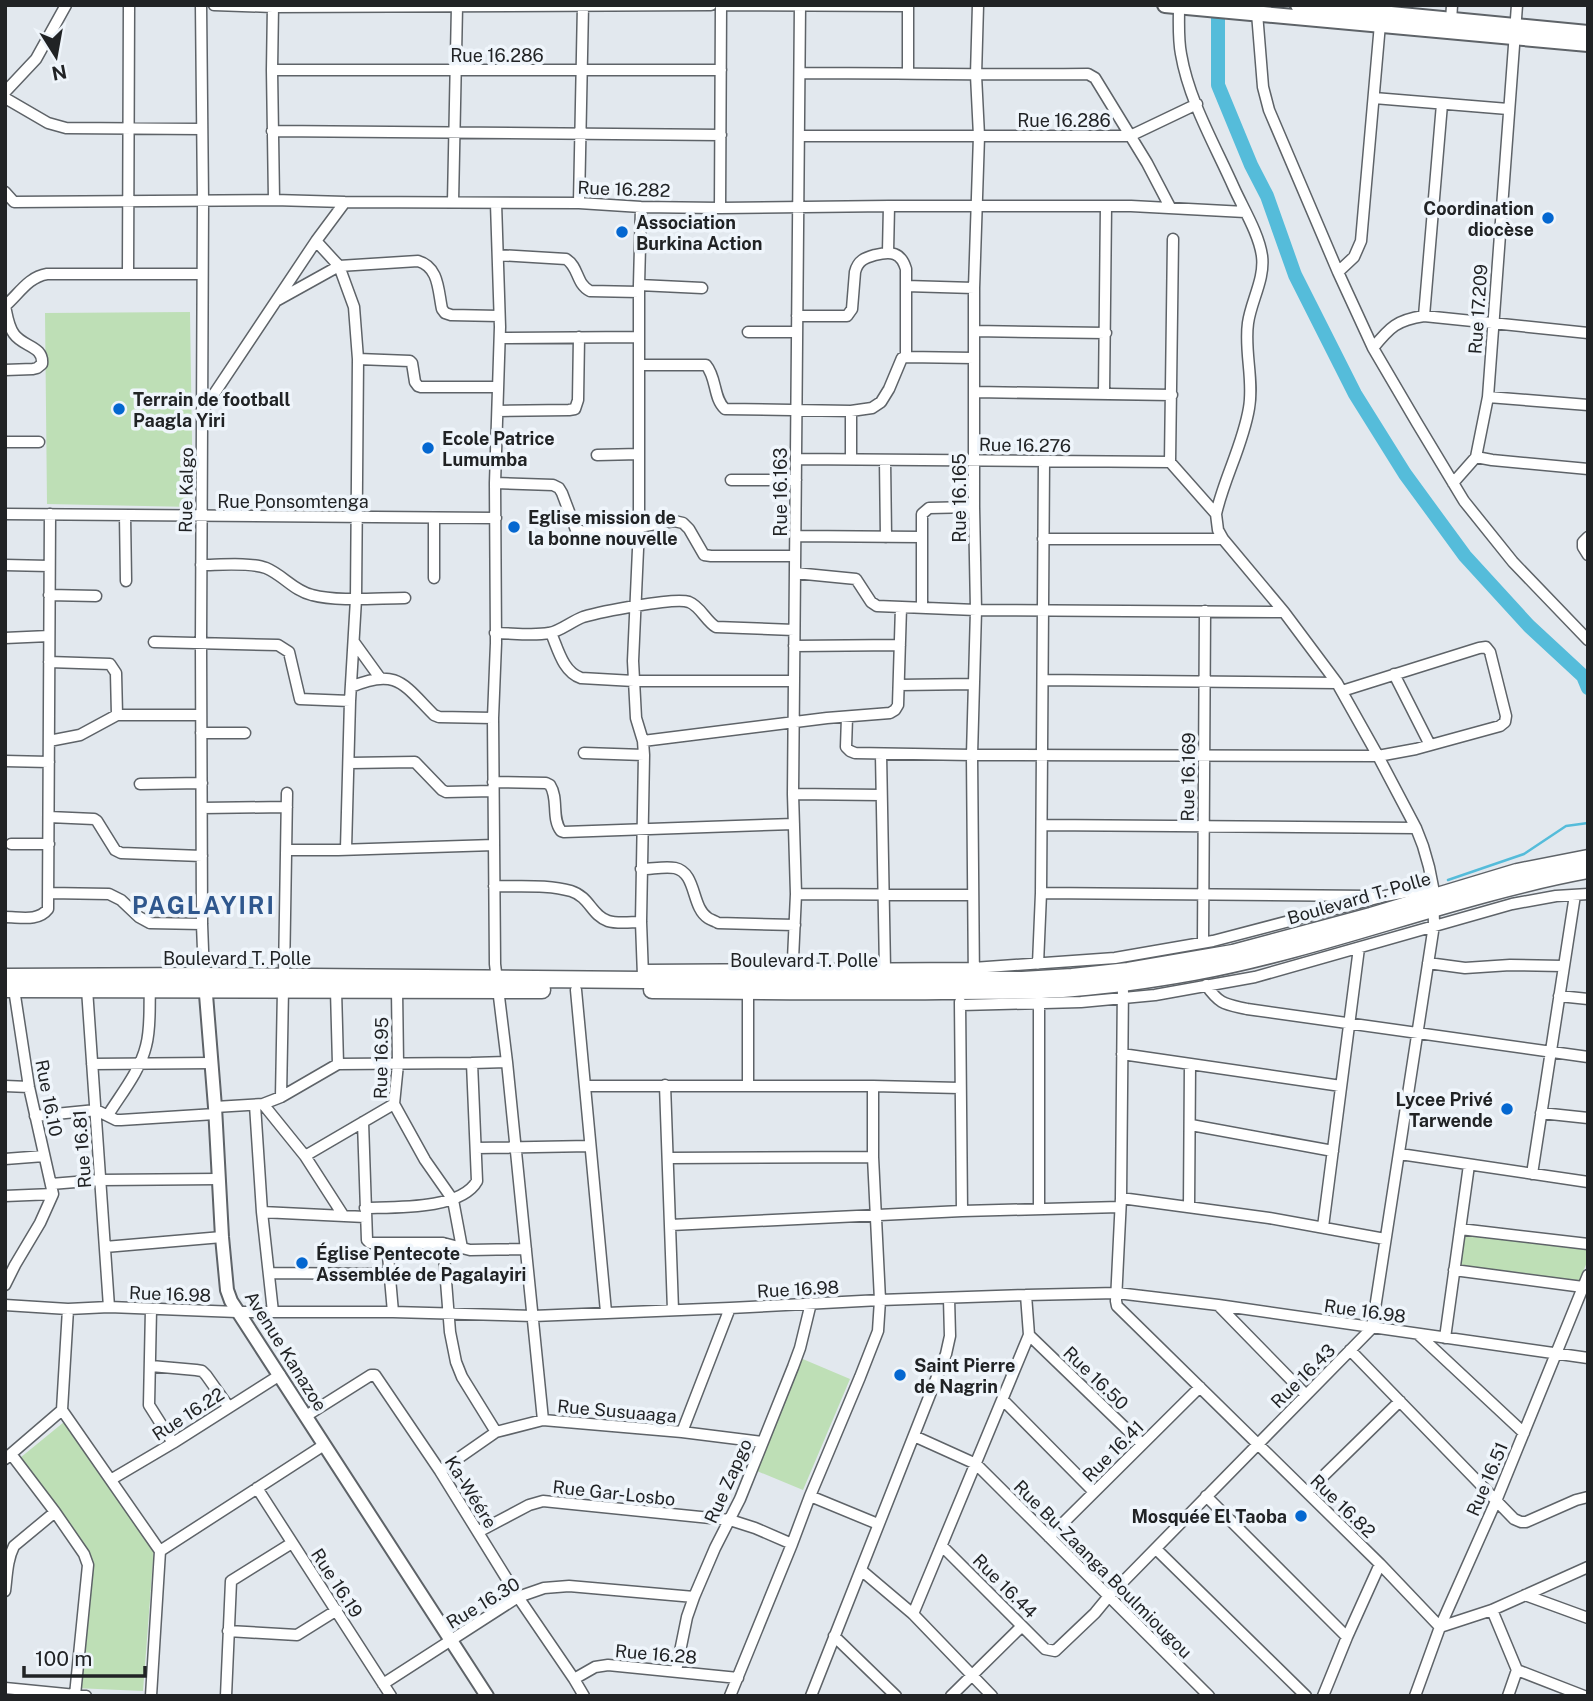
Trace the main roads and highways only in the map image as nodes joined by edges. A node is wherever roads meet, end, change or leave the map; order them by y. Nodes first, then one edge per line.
1 (1298, 5) edge
2 (1172, 6) edge
3 (1514, 32) junction
4 (1588, 33) edge
5 (1588, 44) edge
6 (1588, 858) edge
7 (1588, 870) edge
8 (1434, 898) junction
9 (792, 979) junction
10 (205, 982) junction
11 (284, 983) junction
12 (498, 984) junction
13 (8, 985) edge
14 (968, 987) junction

1 - 3 main road
2 - 3 main road
3 - 4 main road
3 - 5 main road
6 - 8 highway, Boulevard T. Polle
7 - 8 highway, Boulevard T. Polle
8 - 14 highway, Boulevard T. Polle
8 - 14 highway, Boulevard T. Polle
9 - 12 highway, Boulevard T. Polle
9 - 12 highway, Boulevard T. Polle
9 - 14 highway, Boulevard T. Polle
10 - 11 highway, Boulevard T. Polle
10 - 13 highway, Boulevard T. Polle
10 - 13 highway, Boulevard T. Polle
11 - 12 highway, Boulevard T. Polle
11 - 12 highway, Boulevard T. Polle

